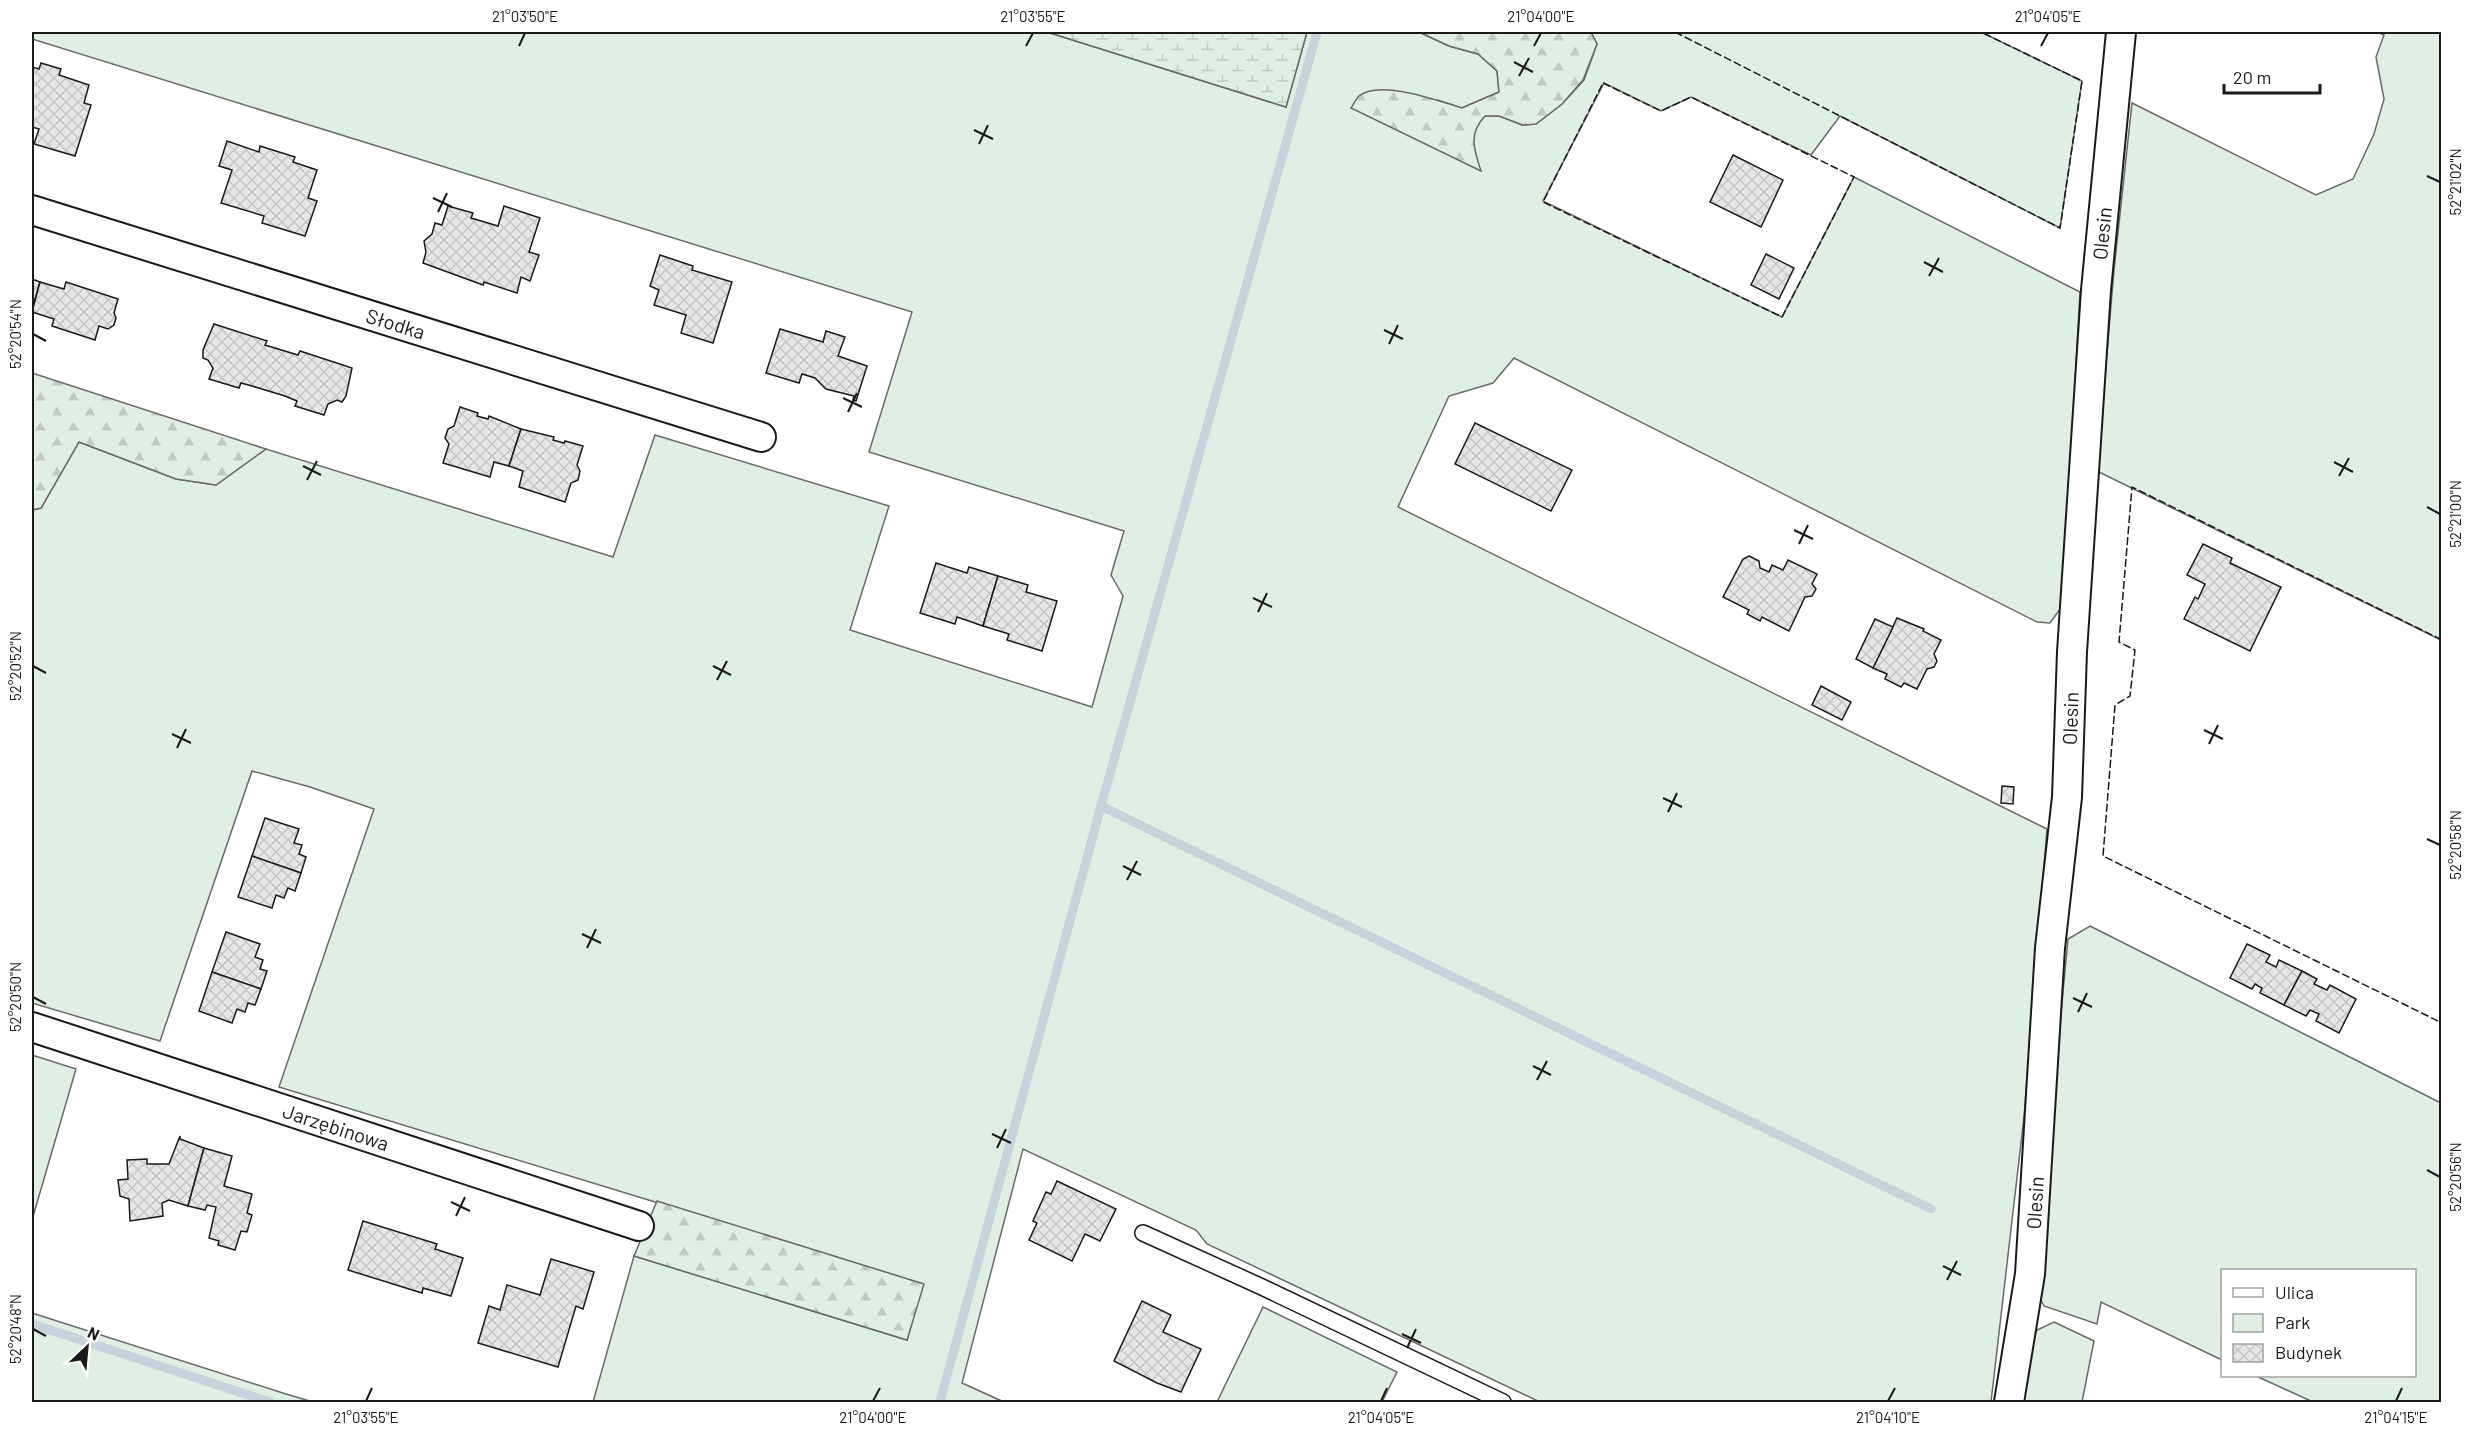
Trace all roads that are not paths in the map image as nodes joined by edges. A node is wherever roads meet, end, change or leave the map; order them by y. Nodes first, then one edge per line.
1 (2121, 32) edge
2 (32, 210) edge
3 (761, 437) dead end
4 (32, 1027) edge
5 (639, 1226) dead end
6 (1143, 1233) dead end
7 (1503, 1402) edge
8 (2009, 1402) edge

1 - 8 street, Olesin
2 - 3 street, Słodka
4 - 5 street, Jarzębinowa
6 - 7 lane

